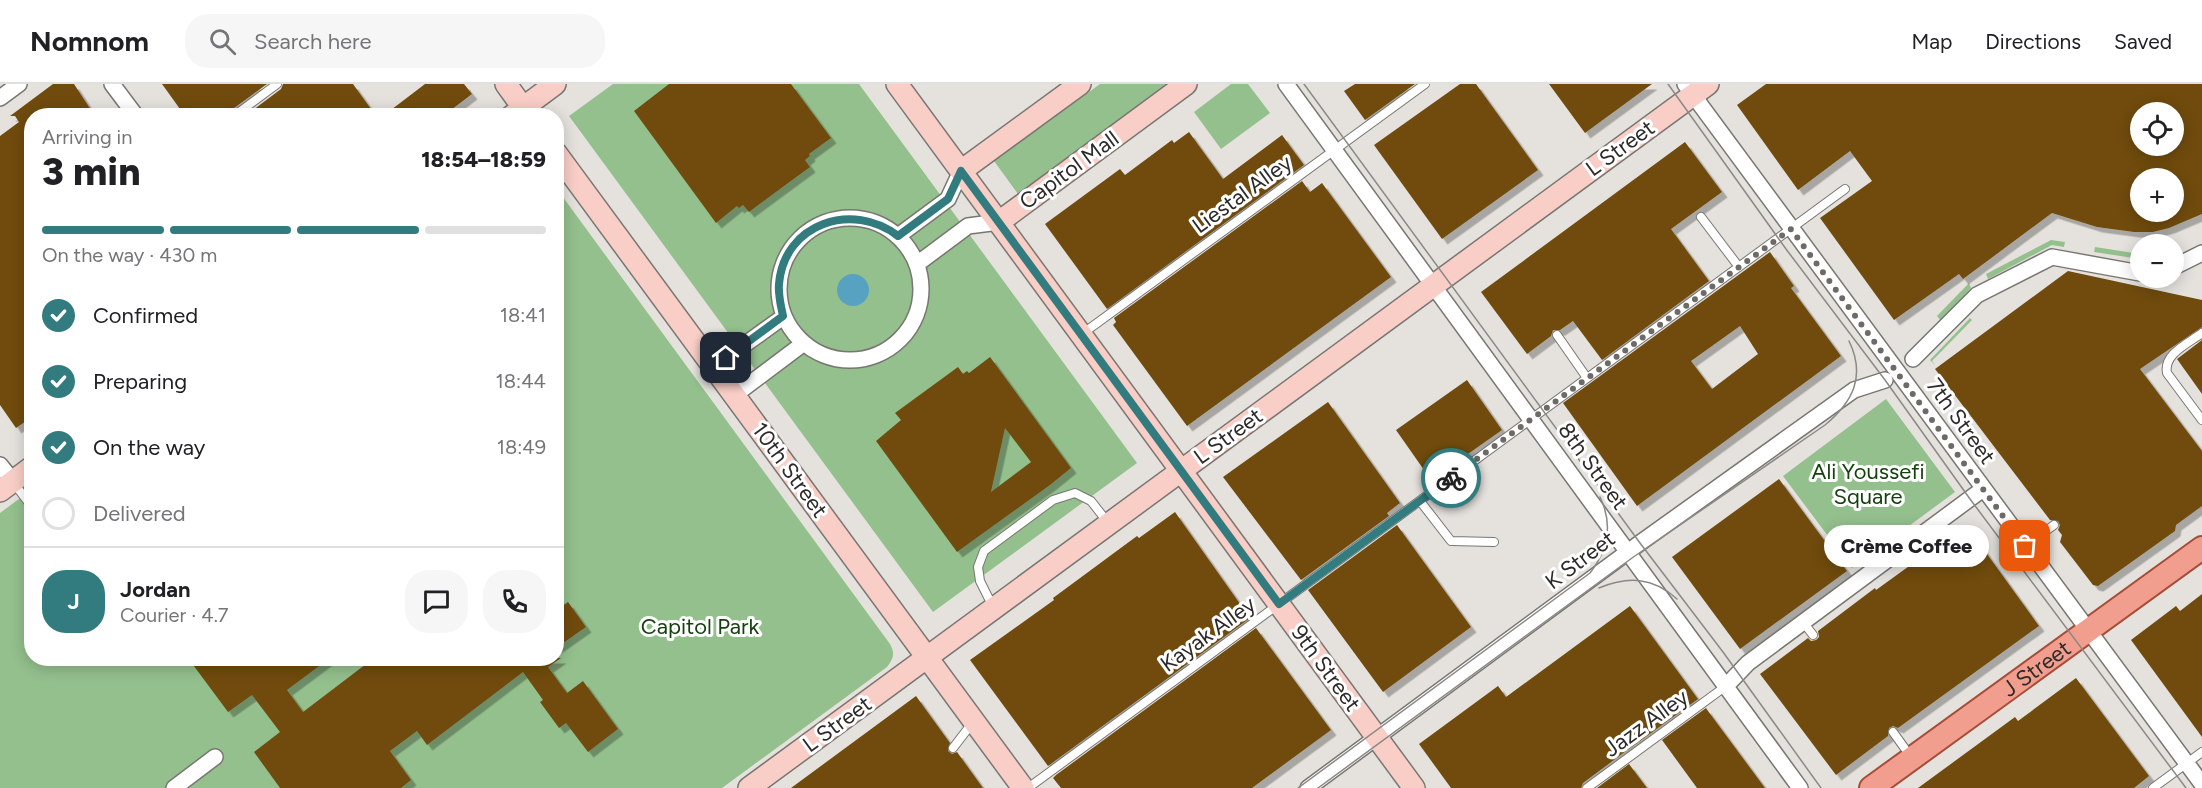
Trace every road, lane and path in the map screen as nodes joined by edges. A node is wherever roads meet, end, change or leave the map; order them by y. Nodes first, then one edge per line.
1 (19, 84) edge
2 (112, 84) edge
3 (277, 84) edge
4 (506, 84) edge
5 (555, 84) edge
6 (897, 84) edge
7 (1080, 84) edge
8 (1186, 84) edge
9 (1286, 84) edge
10 (1425, 84) edge
11 (1695, 88) edge
12 (0, 98) edge
13 (130, 108) edge
14 (245, 108) edge
15 (518, 108) edge
16 (527, 108) edge
17 (1334, 150) junction
18 (564, 164) edge
19 (961, 171) junction
20 (1845, 189) dead end
21 (1701, 217) dead end
22 (999, 222) junction
23 (1791, 229) junction
24 (898, 236) junction
25 (2202, 253) edge
26 (2184, 262) edge
27 (916, 264) junction
28 (1739, 267) junction
29 (2130, 271) edge
30 (1433, 286) junction
31 (783, 316) junction
32 (2202, 333) edge
33 (1081, 334) junction
34 (1557, 335) dead end
35 (804, 343) junction
36 (1913, 358) dead end
37 (715, 366) junction
38 (1587, 378) junction
39 (1885, 380) dead end
40 (735, 394) junction
41 (1531, 419) junction
42 (2202, 420) edge
43 (24, 470) edge
44 (1181, 471) junction
45 (4, 479) edge
46 (1983, 489) junction
47 (24, 499) edge
48 (1420, 501) junction
49 (1109, 524) junction
50 (2054, 525) dead end
51 (1494, 542) dead end
52 (2025, 546) junction
53 (2202, 548) edge
54 (1628, 552) junction
55 (1279, 604) junction
56 (993, 609) junction
57 (1803, 622) junction
58 (2087, 630) junction
59 (1813, 635) dead end
60 (926, 658) junction
61 (1726, 686) junction
62 (974, 721) junction
63 (1893, 732) dead end
64 (1377, 738) junction
65 (953, 748) dead end
66 (2202, 752) edge
67 (215, 757) dead end
68 (1912, 758) junction
69 (2186, 763) junction
70 (2202, 784) edge
71 (160, 788) edge
72 (173, 788) edge
73 (749, 788) edge
74 (1023, 788) edge
75 (1028, 788) edge
76 (1308, 788) edge
77 (1414, 788) edge
78 (1587, 788) edge
79 (1800, 788) edge
80 (1871, 788) edge
81 (2152, 788) edge

1 - 12 street
2 - 13 street
3 - 14 lane
4 - 15 main road
5 - 16 main road
6 - 19 main road, 9th Street
7 - 19 main road
8 - 22 main road, Capitol Mall
9 - 17 street, 8th Street
10 - 17 lane, Liestal Alley
11 - 23 street, 7th Street
11 - 30 main road, L Street
17 - 30 street, 8th Street
17 - 33 lane, Liestal Alley
18 - 37 main road, 10th Street
19 - 22 main road, 9th Street
19 - 24 street
20 - 23 lane, Kayak Alley
21 - 28 lane
22 - 27 street, Capitol Mall
22 - 33 main road, 9th Street
23 - 28 lane, Kayak Alley
23 - 46 street, 7th Street
24 - 27 street
24 - 31 street
25 - 26 street
27 - 35 street
28 - 38 lane, Kayak Alley
29 - 36 street
30 - 41 street, 8th Street
30 - 44 main road, L Street
31 - 35 street
31 - 37 street
32 - 42 lane
33 - 44 main road, 9th Street
34 - 38 lane
35 - 40 street
37 - 40 main road, 10th Street
38 - 41 lane, Kayak Alley
39 - 54 street, K Street
40 - 60 main road, 10th Street
41 - 48 lane, Kayak Alley
41 - 54 street, 8th Street
43 - 45 main road
44 - 49 main road, L Street
44 - 55 main road, 9th Street
45 - 47 lane
46 - 52 street, 7th Street
46 - 57 street
48 - 51 lane
48 - 55 lane, Kayak Alley
49 - 56 main road, L Street
49 - 56 lane
50 - 52 lane
52 - 58 street, 7th Street
53 - 58 main road, J Street
54 - 61 street, 8th Street
54 - 64 street, K Street
55 - 64 main road, 9th Street
55 - 75 lane, Kayak Alley
56 - 60 main road, L Street
57 - 59 lane
57 - 61 street
58 - 68 main road, J Street
58 - 69 street, 7th Street
60 - 62 main road, 10th Street
60 - 73 main road, L Street
61 - 78 lane, Jazz Alley
61 - 79 street, 8th Street
62 - 65 lane
62 - 74 main road, 10th Street
63 - 68 lane
64 - 76 street, K Street
64 - 77 main road, 9th Street
66 - 69 lane
67 - 72 street
68 - 80 main road, J Street
69 - 70 street, 7th Street
69 - 81 lane
71 - 72 street

